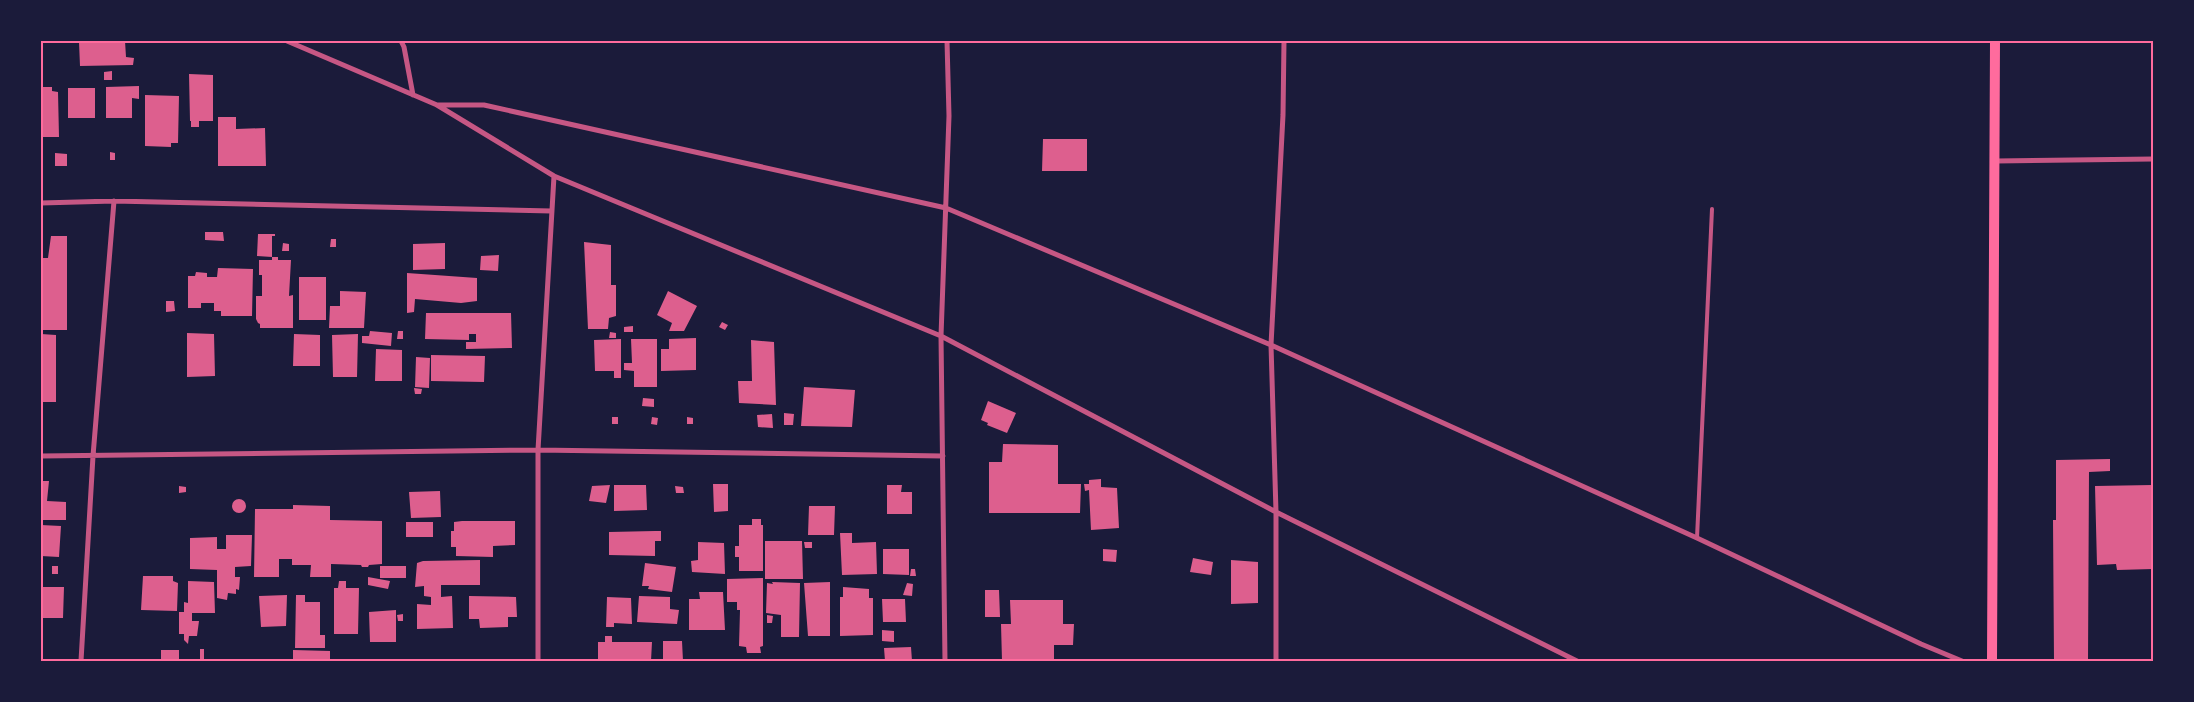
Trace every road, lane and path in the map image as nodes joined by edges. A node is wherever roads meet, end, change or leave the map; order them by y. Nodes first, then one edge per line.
1 (287, 41) edge
2 (401, 41) edge
3 (947, 41) edge
4 (1284, 41) edge
5 (1995, 41) edge
6 (413, 95) junction
7 (437, 104) junction
8 (2153, 159) edge
9 (1996, 161) junction
10 (554, 176) junction
11 (114, 201) junction
12 (41, 203) edge
13 (946, 208) junction
14 (1712, 208) dead end
15 (551, 211) junction
16 (941, 336) junction
17 (1271, 345) junction
18 (538, 450) junction
19 (41, 456) edge
20 (93, 456) junction
21 (943, 456) junction
22 (1276, 512) junction
23 (1698, 538) junction
24 (81, 661) edge
25 (538, 661) edge
26 (945, 661) edge
27 (1276, 661) edge
28 (1577, 661) edge
29 (1962, 661) edge
30 (1992, 661) edge

1 - 6 street
2 - 6 street
3 - 13 street
4 - 17 street
5 - 9 main road
6 - 7 street
7 - 10 street
7 - 13 street
8 - 9 street
9 - 30 main road
10 - 15 street
10 - 16 street
11 - 12 street
11 - 15 street
11 - 20 street
13 - 16 street
13 - 17 street
14 - 23 lane
15 - 18 street
16 - 21 street
16 - 22 street
17 - 22 street
17 - 23 street
18 - 20 street
18 - 21 street
18 - 25 street
19 - 20 street
20 - 24 street
21 - 26 street
22 - 27 street
22 - 28 street
23 - 29 street

